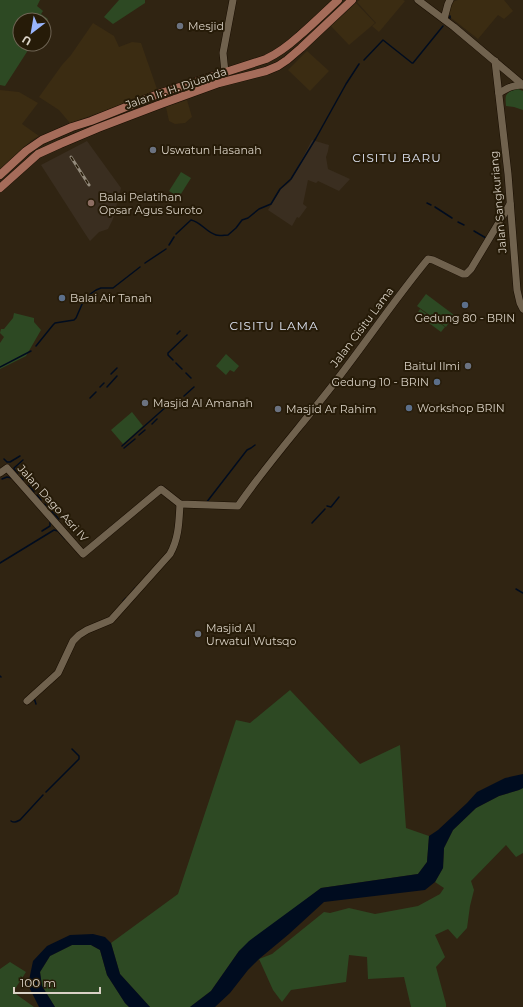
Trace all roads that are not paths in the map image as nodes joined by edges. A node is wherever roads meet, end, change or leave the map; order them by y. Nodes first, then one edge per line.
1 (233, 0) edge
2 (338, 0) edge
3 (352, 0) edge
4 (418, 0) edge
5 (450, 0) edge
6 (444, 20) junction
7 (495, 61) junction
8 (225, 72) junction
9 (523, 85) edge
10 (499, 93) junction
11 (158, 94) junction
12 (161, 104) junction
13 (26, 151) junction
14 (32, 160) junction
15 (0, 175) edge
16 (0, 188) edge
17 (510, 204) junction
18 (523, 309) edge
19 (0, 473) edge
20 (180, 504) junction
21 (27, 701) dead end

1 - 8 street
2 - 8 main road, Jalan Ir. H. Djuanda
3 - 12 main road, Jalan Ir. H. Djuanda
4 - 6 street
5 - 6 street
6 - 7 street
7 - 9 street
7 - 10 street, Jalan Sangkuriang
8 - 11 main road, Jalan Ir. H. Djuanda
9 - 10 street
10 - 17 street, Jalan Sangkuriang
11 - 12 main road
11 - 13 main road, Jalan Ir. H. Djuanda
12 - 14 main road, Jalan Ir. H. Djuanda
13 - 14 main road
13 - 15 main road, Jalan Ir. H. Djuanda
14 - 16 main road, Jalan Ir. H. Djuanda
17 - 18 street, Jalan Sangkuriang
17 - 20 street, Jalan Cisitu Lama
19 - 20 street, Jalan Dago Asri IV
20 - 21 street

